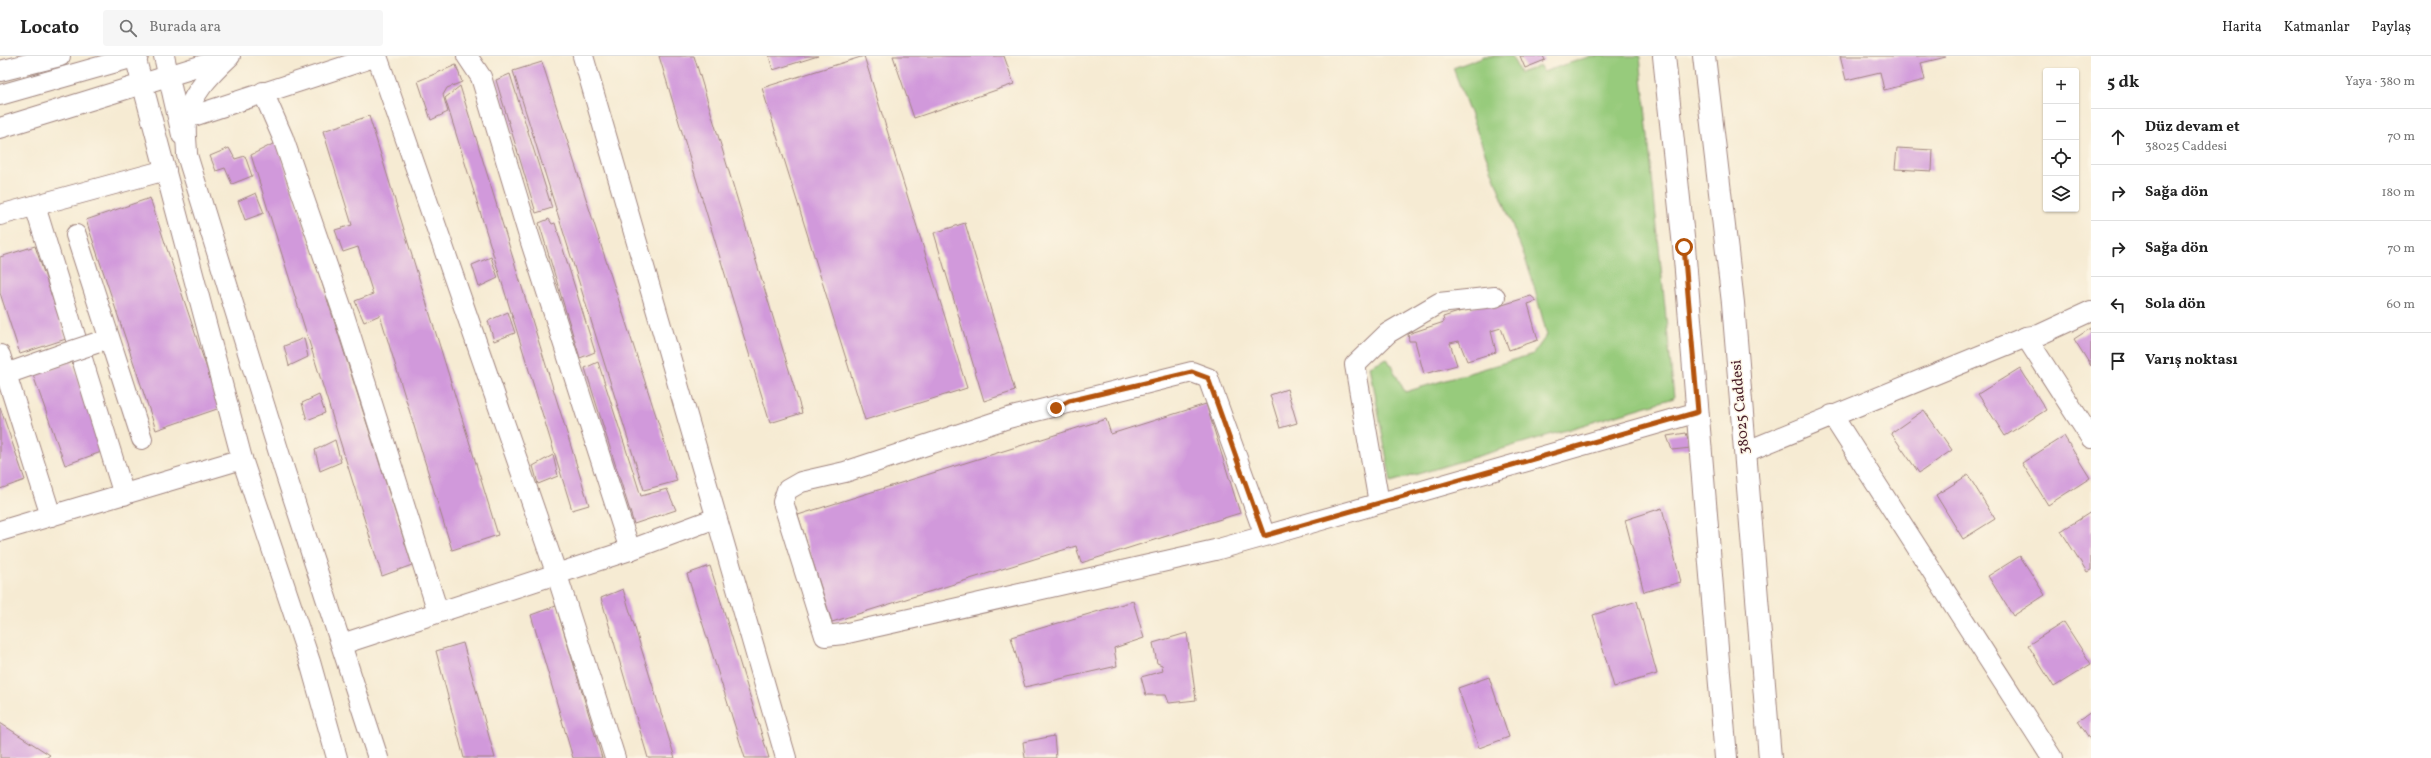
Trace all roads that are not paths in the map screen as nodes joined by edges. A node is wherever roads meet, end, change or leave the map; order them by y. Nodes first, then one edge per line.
1 (60, 56) edge
2 (136, 56) edge
3 (164, 56) edge
4 (230, 56) edge
5 (467, 56) edge
6 (583, 56) edge
7 (1664, 56) edge
8 (1704, 56) edge
9 (0, 71) edge
10 (168, 77) junction
11 (143, 84) junction
12 (263, 92) junction
13 (0, 95) edge
14 (187, 118) junction
15 (0, 128) edge
16 (187, 155) junction
17 (166, 170) junction
18 (35, 206) junction
19 (0, 215) edge
20 (76, 235) dead end
21 (1495, 297) dead end
22 (2091, 311) edge
23 (2026, 337) junction
24 (103, 341) junction
25 (0, 355) edge
26 (6, 374) junction
27 (1698, 412) junction
28 (1832, 416) junction
29 (2091, 438) edge
30 (142, 439) dead end
31 (1745, 452) junction
32 (242, 459) junction
33 (124, 495) junction
34 (1379, 503) junction
35 (51, 516) junction
36 (716, 518) junction
37 (0, 531) edge
38 (1264, 536) junction
39 (630, 550) junction
40 (557, 575) junction
41 (438, 612) junction
42 (342, 644) junction
43 (337, 758) edge
44 (378, 758) edge
45 (615, 758) edge
46 (786, 758) edge
47 (1726, 758) edge
48 (1770, 758) edge
49 (2052, 758) edge

1 - 9 street
2 - 11 street
2 - 13 street
3 - 10 street
4 - 10 street
4 - 14 street
5 - 39 street
6 - 36 street
7 - 27 main road
8 - 31 main road, 38025 Caddesi
10 - 11 street
10 - 16 street
11 - 15 street
11 - 17 street
12 - 14 street
12 - 40 street
12 - 41 street
14 - 16 street
16 - 42 street
17 - 18 street
17 - 32 street
18 - 19 street
18 - 33 street
20 - 24 street
21 - 34 street
22 - 23 street
23 - 28 street
23 - 29 street
24 - 26 street, bridge
24 - 30 street
25 - 26 street
26 - 35 street
27 - 34 street
27 - 47 main road
28 - 31 street
28 - 49 street
31 - 48 main road, 38025 Caddesi
32 - 33 street
32 - 43 street
33 - 35 street
34 - 38 street
35 - 37 street
36 - 39 street
36 - 46 street
38 - 38 street
39 - 40 street
40 - 41 street
40 - 45 street
41 - 42 street
42 - 44 street

